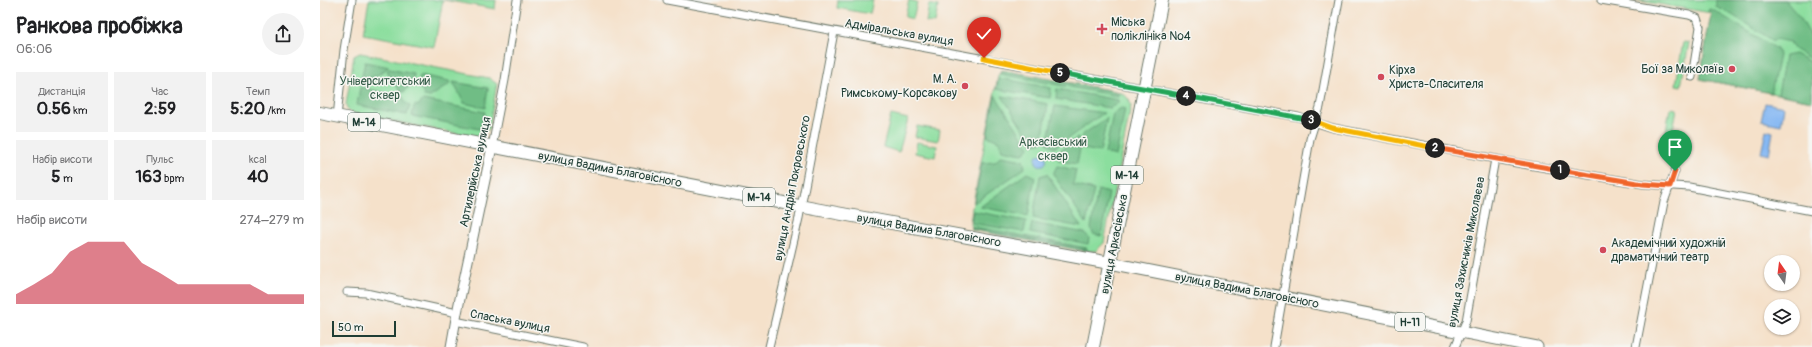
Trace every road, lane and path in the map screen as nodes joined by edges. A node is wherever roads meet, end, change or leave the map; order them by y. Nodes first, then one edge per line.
1 (352, 0) edge
2 (517, 0) edge
3 (667, 0) edge
4 (1162, 0) edge
5 (1338, 0) edge
6 (1601, 0) edge
7 (834, 32) junction
8 (1692, 77) dead end
9 (1144, 88) junction
10 (320, 113) edge
11 (337, 117) junction
12 (1316, 122) junction
13 (492, 147) junction
14 (1495, 159) junction
15 (1675, 171) dead end
16 (1670, 186) junction
17 (802, 206) junction
18 (1812, 211) edge
19 (1110, 263) junction
20 (347, 292) dead end
21 (1283, 296) junction
22 (456, 317) junction
23 (1462, 333) junction
24 (451, 347) edge
25 (584, 347) edge
26 (769, 347) edge
27 (1093, 347) edge
28 (1274, 347) edge
29 (1455, 347) edge
30 (1537, 347) edge
31 (1636, 347) edge

1 - 11 street
2 - 13 street, Артилерійська вулиця
3 - 7 street, Адміральська вулиця
4 - 9 highway, вулиця Аркасівська / М-14
5 - 12 street
6 - 8 street
7 - 9 street, Адміральська вулиця
7 - 17 street, вулиця Андрія Покровського
9 - 12 street, Адміральська вулиця
9 - 19 highway, вулиця Аркасівська / М-14
10 - 11 highway, вулиця Вадима Благовісного / М-14
11 - 13 highway, вулиця Вадима Благовісного / М-14
12 - 14 street, Адміральська вулиця
12 - 21 street
13 - 17 highway, вулиця Вадима Благовісного / М-14
13 - 22 street, Артилерійська вулиця
14 - 16 street, Адміральська вулиця
14 - 23 street, вулиця Захисників Миколаєва
15 - 16 street
16 - 18 street, Адміральська вулиця
16 - 31 street
17 - 19 highway, вулиця Вадима Благовісного / М-14
17 - 26 street, вулиця Андрія Покровського
19 - 21 main road, вулиця Вадима Благовісного / Н-11
19 - 27 highway, вулиця Аркасівська / М-14
20 - 22 street, Спаська вулиця
21 - 23 main road, вулиця Вадима Благовісного / Н-11
21 - 28 street
22 - 24 street, Артилерійська вулиця
22 - 25 street, Спаська вулиця
23 - 29 street, вулиця Захисників Миколаєва
23 - 30 main road, вулиця Вадима Благовісного / Н-11

